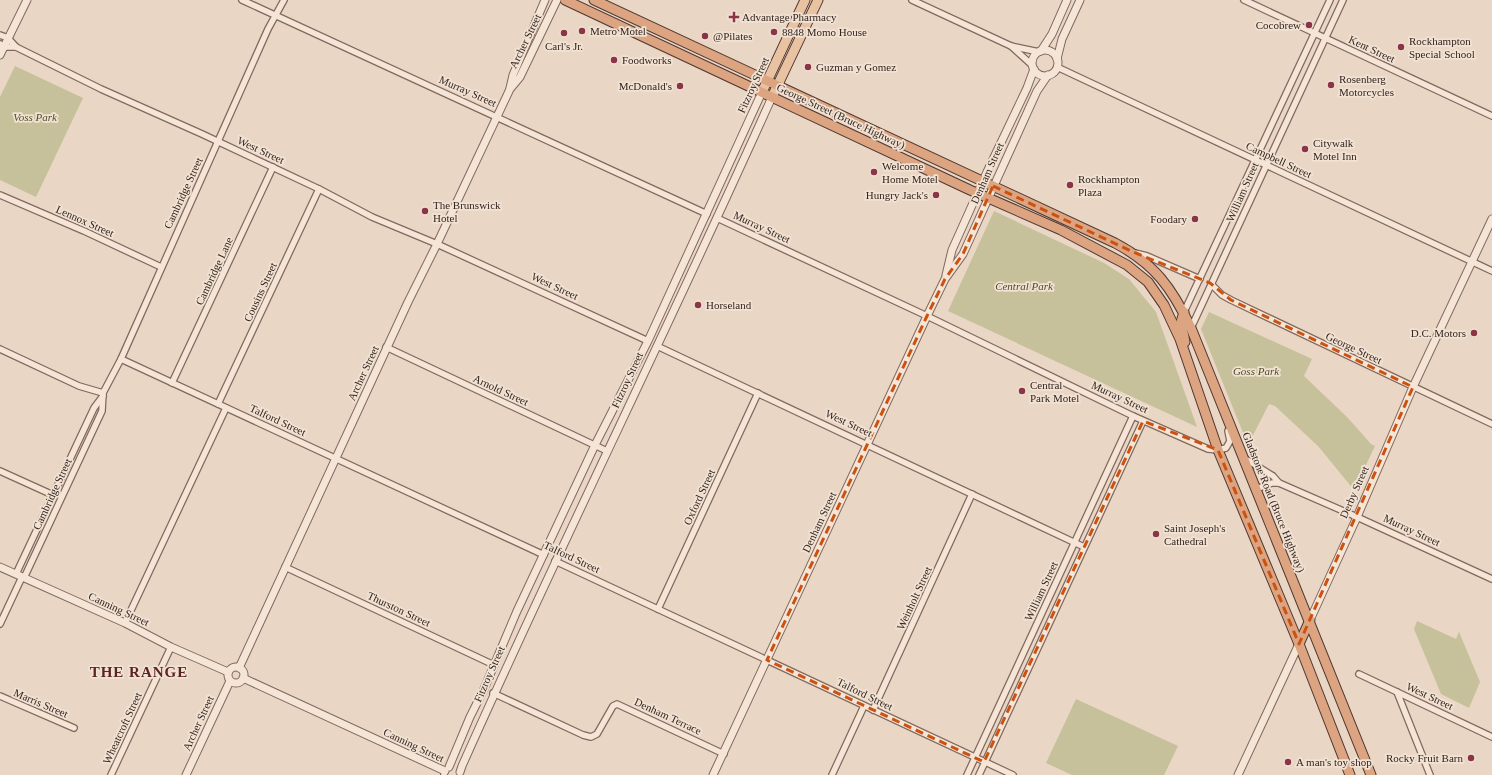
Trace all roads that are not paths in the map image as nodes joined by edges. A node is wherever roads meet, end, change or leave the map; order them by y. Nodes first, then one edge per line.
1 (26, 0) edge
2 (242, 0) edge
3 (284, 0) edge
4 (545, 0) edge
5 (557, 0) edge
6 (566, 0) edge
7 (594, 0) edge
8 (805, 0) edge
9 (818, 0) edge
10 (912, 0) edge
11 (1068, 0) edge
12 (1080, 0) edge
13 (1244, 0) edge
14 (1330, 0) edge
15 (1343, 0) edge
16 (275, 15) junction
17 (1315, 33) junction
18 (0, 35) edge
19 (8, 38) junction
20 (1325, 38) junction
21 (2, 46) edge
22 (1011, 46) junction
23 (16, 47) junction
24 (1040, 52) junction
25 (0, 55) edge
26 (1057, 63) junction
27 (1033, 67) junction
28 (1048, 75) junction
29 (768, 81) junction
30 (778, 86) junction
31 (510, 89) junction
32 (762, 92) junction
33 (772, 97) junction
34 (496, 116) junction
35 (1492, 116) edge
36 (218, 141) junction
37 (736, 150) junction
38 (746, 154) junction
39 (1255, 160) junction
40 (1266, 165) junction
41 (273, 167) junction
42 (983, 182) junction
43 (993, 186) junction
44 (319, 189) junction
45 (978, 193) junction
46 (0, 195) edge
47 (989, 198) junction
48 (707, 214) junction
49 (717, 218) junction
50 (1492, 219) edge
51 (437, 244) junction
52 (1133, 252) junction
53 (1471, 261) junction
54 (161, 267) junction
55 (1492, 271) edge
56 (945, 279) junction
57 (1200, 279) junction
58 (1212, 285) junction
59 (1184, 312) junction
60 (927, 316) junction
61 (1191, 328) junction
62 (648, 341) junction
63 (657, 346) junction
64 (386, 347) junction
65 (0, 349) edge
66 (121, 358) junction
67 (1192, 375) junction
68 (172, 383) junction
69 (1413, 387) junction
70 (758, 393) junction
71 (103, 395) junction
72 (1221, 400) junction
73 (218, 404) junction
74 (226, 408) junction
75 (1133, 416) junction
76 (1143, 421) junction
77 (1492, 424) edge
78 (868, 444) junction
79 (595, 445) junction
80 (1218, 450) junction
81 (607, 451) junction
82 (1243, 457) junction
83 (335, 458) junction
84 (0, 471) edge
85 (1279, 483) junction
86 (1256, 489) junction
87 (972, 494) junction
88 (53, 495) junction
89 (1357, 516) junction
90 (1075, 542) junction
91 (1084, 547) junction
92 (544, 555) junction
93 (555, 561) junction
94 (0, 567) edge
95 (285, 567) junction
96 (21, 576) junction
97 (1492, 579) edge
98 (658, 609) junction
99 (1310, 620) junction
100 (124, 623) junction
101 (0, 624) edge
102 (1299, 644) junction
103 (171, 647) junction
104 (767, 660) junction
105 (494, 665) junction
106 (239, 668) junction
107 (504, 670) junction
108 (228, 672) junction
109 (1358, 674) dead end
110 (242, 678) junction
111 (230, 680) junction
112 (484, 689) junction
113 (1396, 692) junction
114 (493, 693) junction
115 (0, 696) edge
116 (864, 706) junction
117 (873, 710) junction
118 (470, 717) junction
119 (481, 722) junction
120 (74, 728) dead end
121 (1492, 737) edge
122 (724, 754) junction
123 (975, 758) junction
124 (984, 762) junction
125 (445, 773) edge
126 (461, 773) edge
127 (112, 775) edge
128 (186, 775) edge
129 (713, 775) edge
130 (832, 775) edge
131 (967, 775) edge
132 (978, 775) edge
133 (1013, 775) edge
134 (1238, 775) edge
135 (1350, 775) edge
136 (1371, 775) edge
137 (1430, 775) edge

1 - 19 street
2 - 16 street, Murray Street
3 - 16 street, Cambridge Street
4 - 31 street, Archer Street
5 - 31 street, Archer Street
6 - 32 highway, George Street (Bruce Highway)
7 - 29 highway, George Street (Bruce Highway)
8 - 29 main road, Fitzroy Street
9 - 30 main road, Fitzroy Street
10 - 22 street
11 - 24 street
12 - 26 street
13 - 17 street, Kent Street
14 - 17 street, William Street
15 - 20 street, William Street
16 - 34 street, Murray Street
16 - 36 street, Cambridge Street
17 - 20 street, Kent Street
17 - 39 street, William Street
18 - 19 street, West Street
19 - 21 street
19 - 23 street, West Street
20 - 35 street, Kent Street
20 - 40 street, William Street
21 - 23 street, West Street
21 - 25 street
22 - 24 street
22 - 27 street
23 - 36 street, West Street
24 - 26 street
24 - 27 street
26 - 28 street
26 - 39 street, Campbell Street
27 - 28 street
27 - 42 street, Denham Street
28 - 43 street, Denham Street
29 - 30 highway, George Street (Bruce Highway)
29 - 32 main road, Fitzroy Street
30 - 33 main road, Fitzroy Street
30 - 42 highway, George Street (Bruce Highway)
31 - 34 street, Archer Street
32 - 33 highway, George Street (Bruce Highway)
32 - 37 street, Fitzroy Street
33 - 38 street, Fitzroy Street
33 - 45 highway, George Street (Bruce Highway)
34 - 48 street, Murray Street
34 - 51 street, Archer Street
36 - 41 street, West Street
36 - 54 street, Cambridge Street
37 - 38 street
37 - 48 street, Fitzroy Street
38 - 49 street, Fitzroy Street
39 - 40 street, Campbell Street
39 - 57 street, William Street
40 - 53 street, Campbell Street
40 - 58 street, William Street
41 - 44 street, West Street
41 - 68 street, Cambridge Lane
42 - 43 highway, George Street (Bruce Highway)
42 - 45 street, Denham Street
43 - 47 street, Denham Street
43 - 52 highway, George Street (Bruce Highway)
44 - 51 street, West Street
44 - 73 street, Cousins Street
45 - 47 highway, George Street (Bruce Highway)
45 - 56 street, Denham Street
46 - 54 street, Lennox Street
47 - 56 street, Denham Street
47 - 67 highway, George Street (Bruce Highway)
48 - 49 street, Murray Street
48 - 62 street, Fitzroy Street
49 - 60 street, Murray Street
49 - 63 street, Fitzroy Street
50 - 53 street, Derby Street
51 - 62 street, West Street
51 - 64 street, Archer Street
52 - 57 street
52 - 59 highway, Gladstone Road (Bruce Highway)
53 - 55 street, Campbell Street
53 - 69 street, Derby Street
54 - 66 street, Cambridge Street
56 - 60 street, Denham Street
57 - 59 street, William Street
58 - 61 street, William Street
58 - 69 street, George Street
59 - 61 highway, Gladstone Road (Bruce Highway)
59 - 67 highway
60 - 75 street, Murray Street
60 - 78 street, Denham Street
61 - 72 highway, Gladstone Road (Bruce Highway)
62 - 63 street, West Street
62 - 79 street, Fitzroy Street
63 - 70 street, West Street
63 - 81 street, Fitzroy Street
64 - 79 street, Arnold Street
64 - 83 street, Archer Street
65 - 71 street
66 - 68 street, Talford Street
66 - 71 street, Cambridge Street
67 - 80 highway
68 - 73 street, Talford Street
69 - 77 street, George Street
69 - 89 street, Derby Street
70 - 78 street, West Street
70 - 98 street, Oxford Street
71 - 88 street, Cambridge Street
71 - 96 street, Cambridge Street
72 - 80 street
72 - 82 highway, Gladstone Road (Bruce Highway)
73 - 74 street, Talford Street
74 - 83 street, Talford Street
74 - 100 street
75 - 76 street, Murray Street
75 - 90 street, William Street
76 - 80 street, Murray Street
76 - 91 street
78 - 87 street, West Street
78 - 104 street, Denham Street
79 - 81 street, Arnold Street
79 - 92 street, Fitzroy Street
80 - 102 highway
81 - 93 street, Fitzroy Street
82 - 85 street, Murray Street
82 - 86 highway, Gladstone Road (Bruce Highway)
83 - 92 street, Talford Street
83 - 95 street, Archer Street
84 - 88 street
85 - 86 street
85 - 89 street, Murray Street
86 - 99 highway, Gladstone Road (Bruce Highway)
87 - 90 street, West Street
87 - 117 street, Weinholt Street
88 - 96 street, Cambridge Street
89 - 97 street, Murray Street
89 - 99 street, Derby Street
90 - 91 street, West Street
90 - 123 street, William Street
91 - 124 street
92 - 93 street, Talford Street
92 - 105 street, Fitzroy Street
93 - 98 street, Talford Street
93 - 107 street, Fitzroy Street
94 - 96 street, Canning Street
95 - 105 street, Thurston Street
95 - 106 street, Archer Street
96 - 100 street, Canning Street
96 - 101 street, Cambridge Street
98 - 104 street, Talford Street
99 - 102 highway, Derby Street
99 - 136 highway, Gladstone Road (Bruce Highway)
100 - 103 street, Canning Street
102 - 134 street, Derby Street
102 - 135 highway
103 - 108 street, Canning Street
103 - 127 street, Wheatcroft Street
104 - 116 street, Talford Street
104 - 122 street, Denham Street
105 - 107 street, Thurston Street
105 - 112 street, Fitzroy Street
106 - 108 street
106 - 110 street
107 - 114 street, Fitzroy Street
108 - 111 street
109 - 113 street, West Street
110 - 111 street
110 - 125 street, Canning Street
111 - 128 street, Archer Street
112 - 114 street, Denham Terrace
112 - 118 street, Fitzroy Street
113 - 121 street, West Street
113 - 137 street
114 - 119 street, Fitzroy Street
114 - 122 street, Denham Terrace
115 - 120 street, Marris Street
116 - 117 street, Talford Street
116 - 130 street
117 - 123 street, Talford Street
118 - 119 street
118 - 125 street, Fitzroy Street
119 - 126 street, Fitzroy Street
122 - 129 street, Denham Street
123 - 124 street, Talford Street
123 - 131 street, William Street
124 - 132 street
124 - 133 street, Talford Street
125 - 126 street, Canning Street

